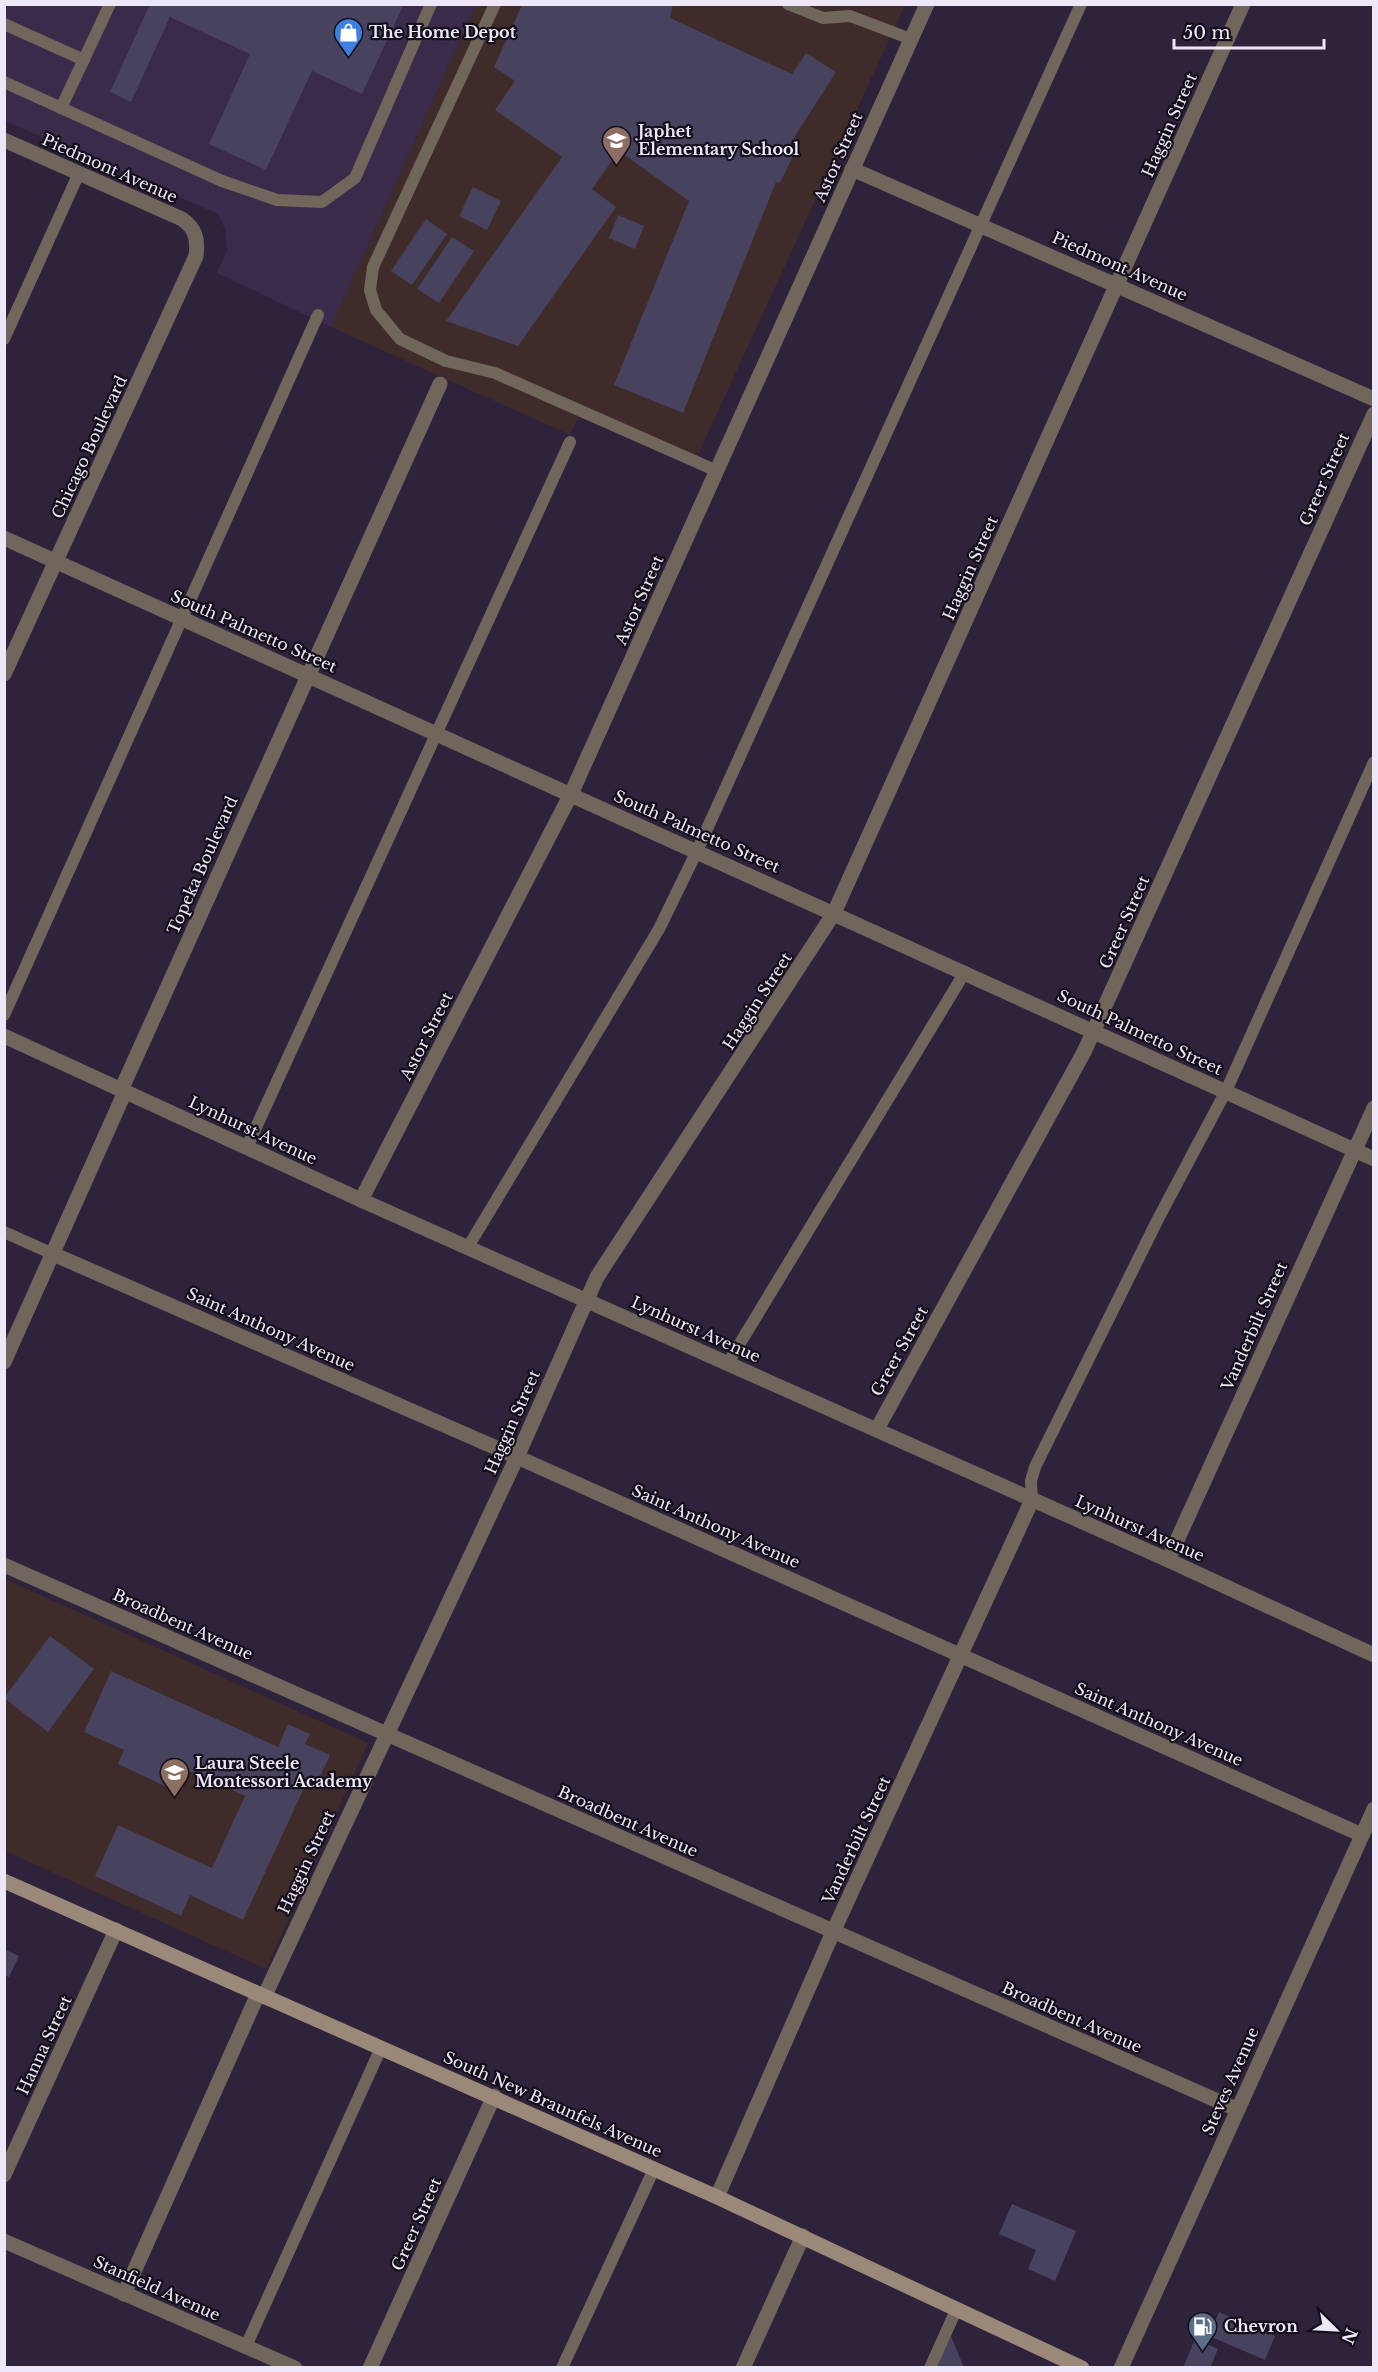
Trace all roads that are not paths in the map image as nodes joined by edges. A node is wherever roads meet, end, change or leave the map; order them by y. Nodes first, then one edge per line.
1 (431, 4) edge
2 (495, 4) edge
3 (788, 4) edge
4 (927, 4) edge
5 (1081, 4) edge
6 (1243, 4) edge
7 (105, 6) edge
8 (4, 24) edge
9 (911, 39) junction
10 (84, 60) junction
11 (4, 82) edge
12 (61, 108) junction
13 (4, 140) edge
14 (852, 169) junction
15 (79, 173) junction
16 (981, 225) junction
17 (195, 234) joint
18 (1117, 284) junction
19 (318, 315) dead end
20 (4, 339) edge
21 (440, 384) dead end
22 (1374, 399) edge
23 (1374, 414) edge
24 (570, 442) dead end
25 (717, 471) junction
26 (4, 538) edge
27 (56, 562) junction
28 (183, 618) junction
29 (4, 674) edge
30 (308, 674) junction
31 (437, 733) junction
32 (1374, 762) edge
33 (571, 794) junction
34 (697, 851) junction
35 (834, 913) junction
36 (965, 972) junction
37 (4, 1015) edge
38 (1095, 1030) junction
39 (4, 1036) edge
40 (122, 1088) junction
41 (1226, 1091) junction
42 (1374, 1108) edge
43 (247, 1147) junction
44 (1354, 1150) junction
45 (1374, 1159) edge
46 (361, 1200) junction
47 (4, 1232) edge
48 (468, 1247) junction
49 (53, 1254) junction
50 (587, 1300) junction
51 (4, 1362) edge
52 (728, 1363) junction
53 (877, 1429) junction
54 (517, 1457) junction
55 (1032, 1500) junction
56 (1168, 1560) junction
57 (4, 1565) edge
58 (1374, 1655) edge
59 (961, 1656) junction
60 (386, 1732) junction
61 (1374, 1809) edge
62 (1367, 1829) edge
63 (4, 1881) edge
64 (116, 1930) junction
65 (833, 1932) junction
66 (261, 1996) junction
67 (381, 2048) junction
68 (494, 2096) junction
69 (1236, 2109) junction
70 (654, 2169) junction
71 (4, 2175) edge
72 (717, 2197) junction
73 (802, 2236) junction
74 (4, 2241) edge
75 (124, 2294) junction
76 (957, 2308) junction
77 (246, 2346) junction
78 (295, 2367) edge
79 (370, 2367) edge
80 (562, 2367) edge
81 (743, 2367) edge
82 (930, 2367) edge
83 (1082, 2367) edge
84 (1121, 2367) edge

1 - 12 lane
2 - 25 lane
3 - 9 lane
4 - 9 street, Astor Street
5 - 16 lane
6 - 18 street, Haggin Street
7 - 10 lane
8 - 10 lane
9 - 14 street, Astor Street
10 - 12 lane
11 - 12 lane
13 - 15 street, Piedmont Avenue
14 - 16 street, Piedmont Avenue
14 - 25 street, Astor Street
15 - 17 street, Piedmont Avenue
15 - 20 lane
16 - 18 street, Piedmont Avenue
16 - 34 lane
17 - 27 street, Chicago Boulevard
18 - 22 street, Piedmont Avenue
18 - 35 street, Haggin Street
19 - 28 lane
21 - 30 street, Topeka Boulevard
23 - 38 street, Greer Street
24 - 31 lane
25 - 33 street, Astor Street
26 - 27 street, South Palmetto Street
27 - 28 street, South Palmetto Street
27 - 29 street, Chicago Boulevard
28 - 30 street, South Palmetto Street
28 - 37 lane
30 - 31 street, South Palmetto Street
30 - 40 street, Topeka Boulevard
31 - 33 street, South Palmetto Street
31 - 43 lane
32 - 41 lane
33 - 34 street, South Palmetto Street
33 - 46 street, Astor Street
34 - 35 street, South Palmetto Street
34 - 48 lane
35 - 36 street, South Palmetto Street
35 - 50 street, Haggin Street
36 - 38 street, South Palmetto Street
36 - 52 lane
38 - 41 street, South Palmetto Street
38 - 53 street, Greer Street
39 - 40 street, Lynhurst Avenue
40 - 43 street, Lynhurst Avenue
40 - 49 street, Topeka Boulevard
41 - 44 street, South Palmetto Street
41 - 55 lane
42 - 44 street, Vanderbilt Street
43 - 46 street, Lynhurst Avenue
44 - 45 street, South Palmetto Street
44 - 56 street, Vanderbilt Street
46 - 48 street, Lynhurst Avenue
47 - 49 lane
48 - 50 street, Lynhurst Avenue
49 - 51 street, Topeka Boulevard
49 - 54 street, Saint Anthony Avenue
50 - 52 street, Lynhurst Avenue
50 - 54 street, Haggin Street
52 - 53 street, Lynhurst Avenue
53 - 55 street, Lynhurst Avenue
54 - 59 street, Saint Anthony Avenue
54 - 60 street, Haggin Street
55 - 56 street, Lynhurst Avenue
55 - 59 street, Vanderbilt Street
56 - 58 street, Lynhurst Avenue
57 - 60 street, Broadbent Avenue
59 - 62 street, Saint Anthony Avenue
59 - 65 street, Vanderbilt Street
60 - 65 street, Broadbent Avenue
60 - 66 street, Haggin Street
61 - 62 street, Steves Avenue
62 - 69 street, Steves Avenue
63 - 64 main road, South New Braunfels Avenue
64 - 66 main road, South New Braunfels Avenue
64 - 71 street, Hanna Street
65 - 69 street, Broadbent Avenue
65 - 72 street, Vanderbilt Street
66 - 67 main road, South New Braunfels Avenue
66 - 75 street, Haggin Street
67 - 68 main road, South New Braunfels Avenue
67 - 77 lane
68 - 70 main road, South New Braunfels Avenue
68 - 79 street, Greer Street
69 - 84 street, Steves Avenue
70 - 72 main road, South New Braunfels Avenue
70 - 80 lane
72 - 73 main road, South New Braunfels Avenue
73 - 76 main road, South New Braunfels Avenue
73 - 81 street
74 - 75 street, Stanfield Avenue
75 - 77 street, Stanfield Avenue
76 - 82 lane
76 - 83 main road, South New Braunfels Avenue
77 - 78 street, Stanfield Avenue

